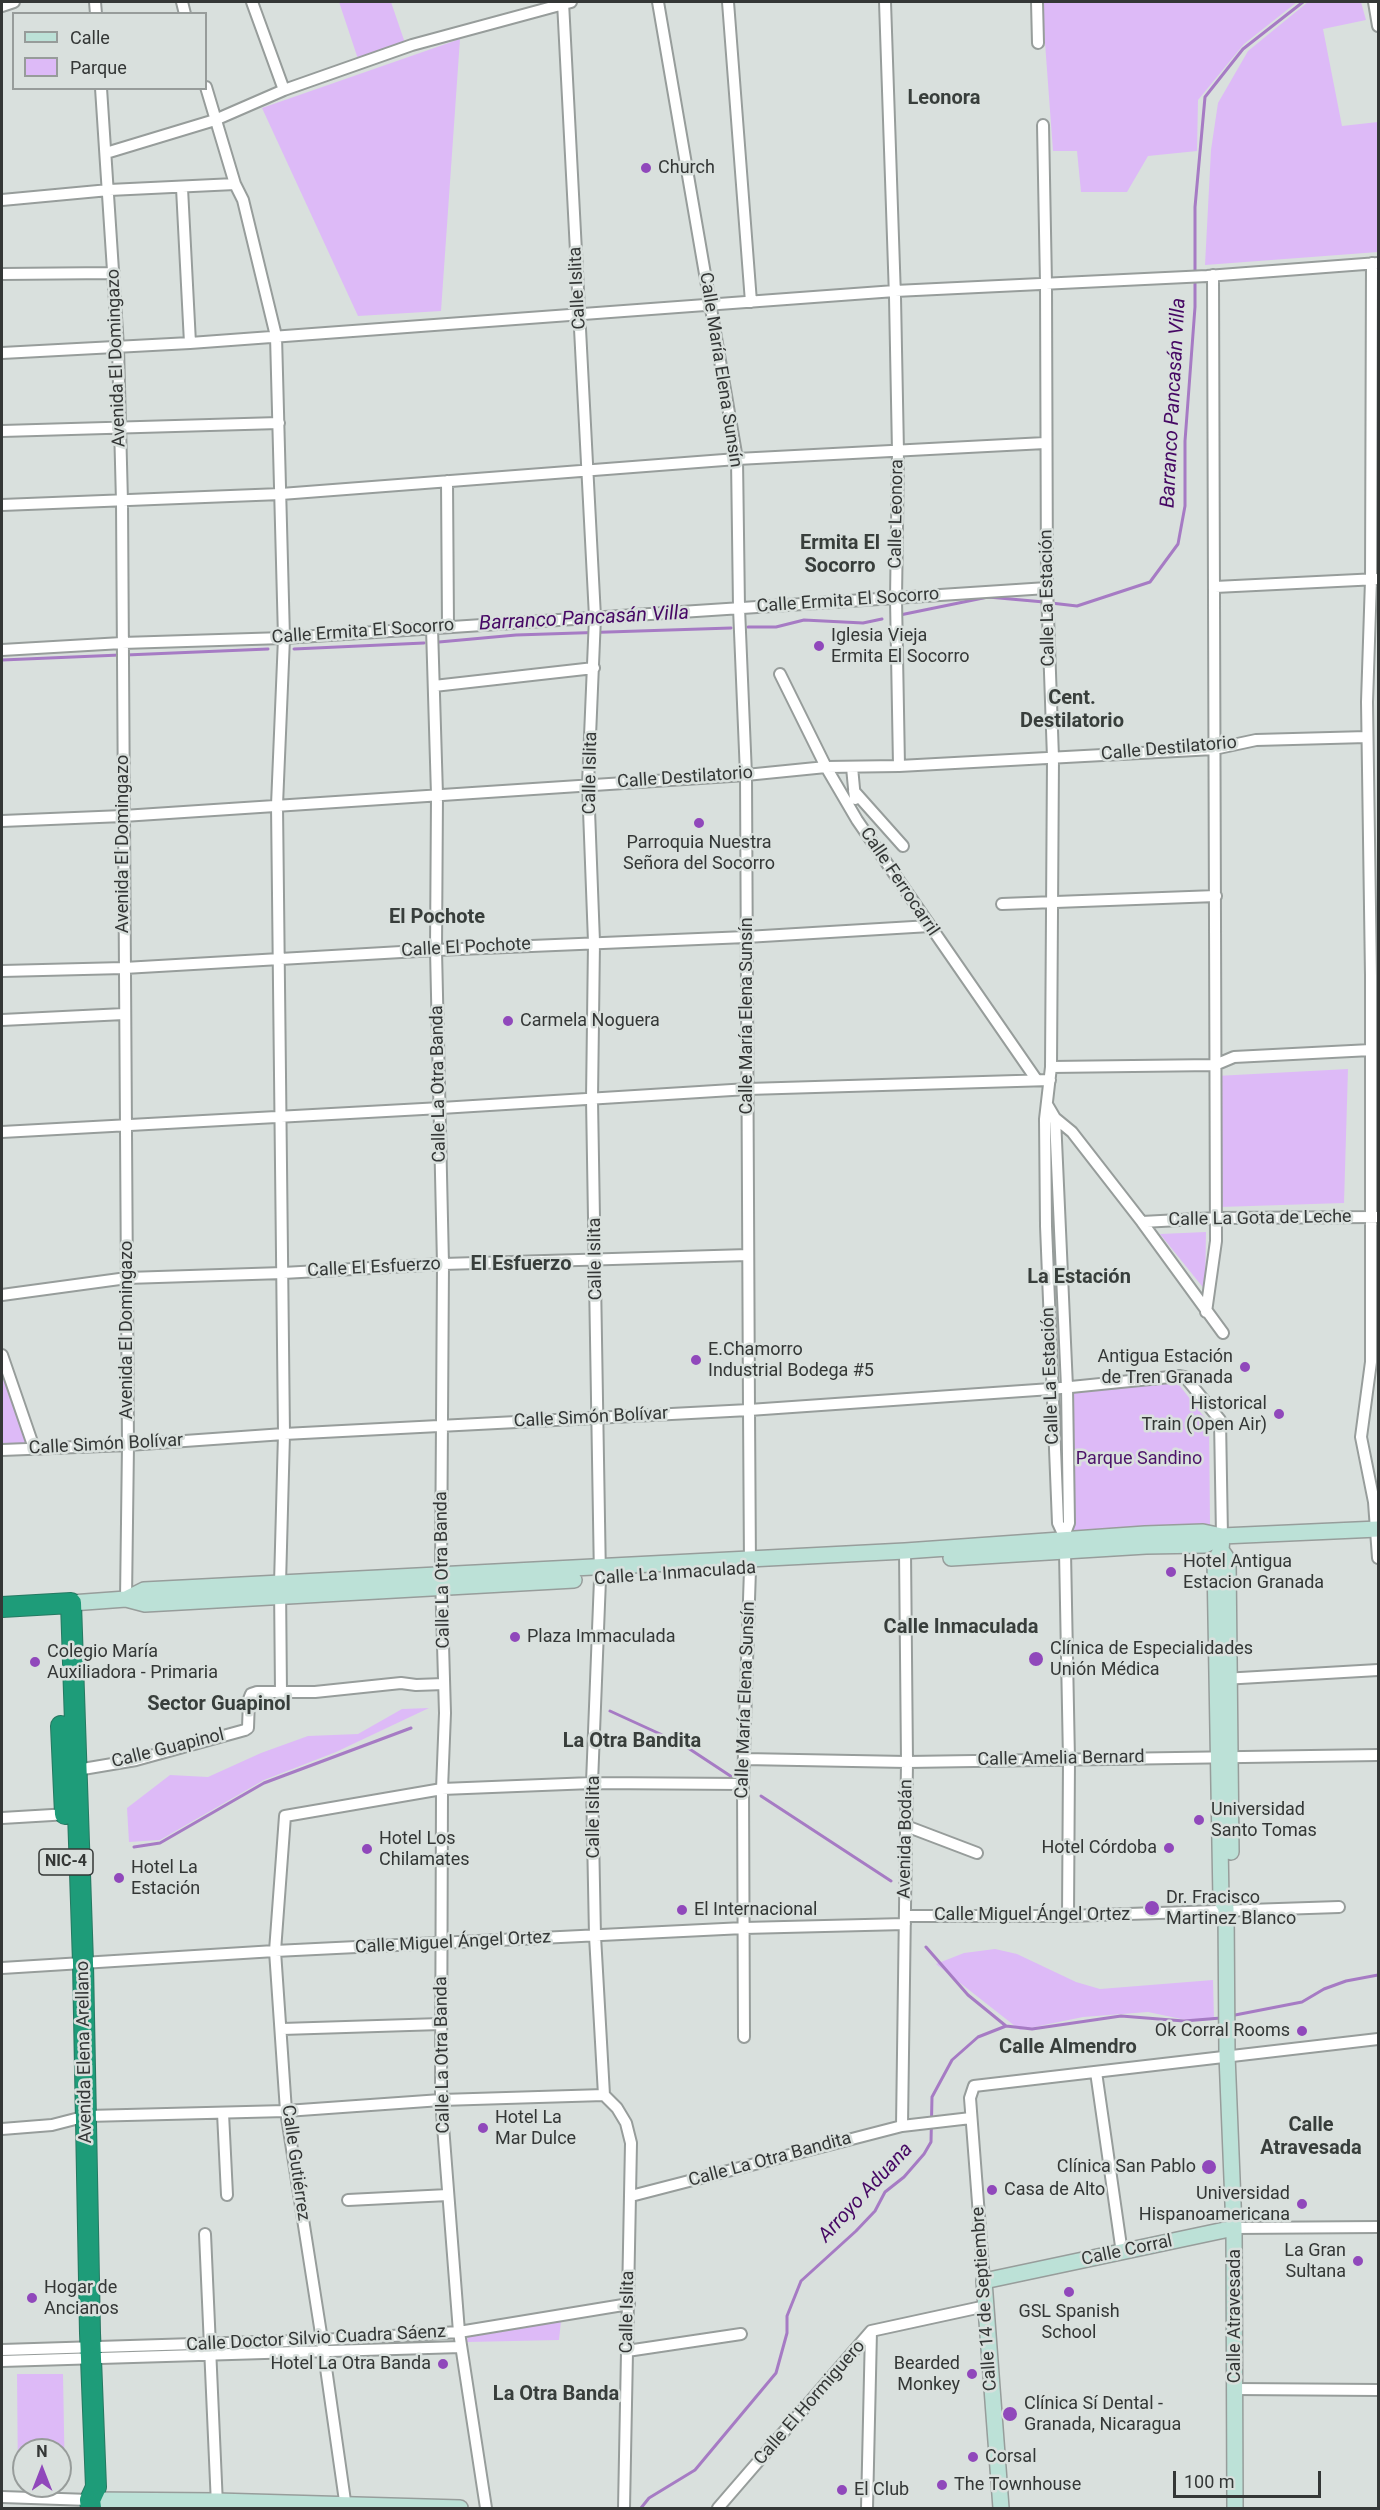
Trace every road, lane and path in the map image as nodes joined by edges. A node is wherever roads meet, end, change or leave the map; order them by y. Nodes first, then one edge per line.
1 (252, 2) edge
2 (566, 2) edge
3 (658, 2) edge
4 (728, 2) edge
5 (885, 2) edge
6 (1037, 2) edge
7 (1374, 2) edge
8 (1378, 26) edge
9 (1038, 43) dead end
10 (101, 90) edge
11 (207, 90) edge
12 (284, 90) junction
13 (215, 120) junction
14 (1043, 125) dead end
15 (106, 153) junction
16 (235, 184) junction
17 (182, 188) junction
18 (109, 190) junction
19 (2, 200) edge
20 (1375, 263) edge
21 (114, 273) junction
22 (2, 274) edge
23 (1210, 275) junction
24 (1046, 284) junction
25 (895, 294) junction
26 (751, 302) junction
27 (711, 305) junction
28 (580, 314) junction
29 (276, 336) junction
30 (190, 343) junction
31 (118, 347) junction
32 (2, 353) edge
33 (279, 423) junction
34 (120, 427) junction
35 (2, 431) edge
36 (1375, 432) edge
37 (1045, 443) junction
38 (898, 452) junction
39 (737, 459) junction
40 (587, 471) junction
41 (447, 482) junction
42 (281, 494) junction
43 (122, 502) junction
44 (2, 505) edge
45 (1375, 580) edge
46 (1215, 587) junction
47 (1048, 590) junction
48 (896, 599) junction
49 (739, 608) junction
50 (448, 627) junction
51 (595, 627) junction
52 (432, 628) junction
53 (284, 638) junction
54 (122, 647) junction
55 (2, 650) edge
56 (594, 668) junction
57 (780, 674) dead end
58 (434, 686) junction
59 (1373, 702) edge
60 (1367, 736) junction
61 (1214, 749) junction
62 (1053, 758) junction
63 (899, 766) junction
64 (826, 767) junction
65 (852, 767) junction
66 (746, 775) junction
67 (588, 784) junction
68 (854, 791) junction
69 (437, 795) junction
70 (277, 805) junction
71 (123, 816) junction
72 (857, 820) junction
73 (2, 821) edge
74 (903, 846) dead end
75 (1374, 890) edge
76 (1216, 896) junction
77 (1050, 901) junction
78 (1002, 904) dead end
79 (930, 927) junction
80 (746, 937) junction
81 (594, 942) junction
82 (436, 950) junction
83 (280, 958) junction
84 (124, 968) junction
85 (2, 971) edge
86 (1375, 976) edge
87 (124, 1014) junction
88 (2, 1020) edge
89 (1371, 1050) junction
90 (1215, 1065) junction
91 (1051, 1067) junction
92 (1036, 1079) junction
93 (1050, 1080) junction
94 (748, 1089) junction
95 (592, 1099) junction
96 (441, 1108) junction
97 (282, 1116) junction
98 (1050, 1118) junction
99 (125, 1126) junction
100 (2, 1132) edge
101 (1375, 1217) edge
102 (1217, 1218) junction
103 (1142, 1222) junction
104 (1046, 1226) junction
105 (1060, 1226) junction
106 (748, 1255) junction
107 (596, 1259) junction
108 (443, 1264) junction
109 (283, 1273) junction
110 (126, 1278) junction
111 (2, 1295) edge
112 (1063, 1309) junction
113 (1049, 1310) junction
114 (1206, 1312) junction
115 (1223, 1333) dead end
116 (2, 1358) edge
117 (1375, 1362) edge
118 (1180, 1376) joint
119 (1066, 1387) junction
120 (1051, 1389) junction
121 (749, 1410) junction
122 (598, 1418) junction
123 (442, 1425) junction
124 (284, 1434) junction
125 (128, 1445) junction
126 (34, 1449) junction
127 (2, 1450) edge
128 (1377, 1529) edge
129 (1064, 1543) junction
130 (1221, 1543) junction
131 (905, 1556) junction
132 (1378, 1558) edge
133 (750, 1564) junction
134 (600, 1573) junction
135 (442, 1582) junction
136 (280, 1590) junction
137 (126, 1599) junction
138 (64, 1603) junction
139 (2, 1607) edge
140 (1378, 1670) edge
141 (1224, 1678) junction
142 (444, 1684) junction
143 (281, 1693) junction
144 (68, 1731) junction
145 (1378, 1755) edge
146 (1224, 1756) junction
147 (744, 1759) junction
148 (1069, 1760) junction
149 (907, 1762) junction
150 (77, 1770) junction
151 (592, 1783) junction
152 (743, 1784) junction
153 (442, 1789) junction
154 (72, 1814) junction
155 (2, 1818) edge
156 (906, 1826) junction
157 (978, 1853) dead end
158 (1339, 1907) dead end
159 (1226, 1910) junction
160 (1068, 1916) junction
161 (905, 1920) junction
162 (744, 1928) junction
163 (595, 1936) junction
164 (441, 1944) junction
165 (275, 1951) junction
166 (76, 1963) junction
167 (2, 1968) edge
168 (441, 2024) junction
169 (282, 2029) junction
170 (744, 2037) dead end
171 (1378, 2039) edge
172 (1227, 2055) junction
173 (1096, 2072) junction
174 (604, 2095) junction
175 (441, 2100) junction
176 (286, 2111) junction
177 (223, 2113) junction
178 (971, 2118) junction
179 (80, 2119) junction
180 (905, 2125) junction
181 (2, 2129) edge
182 (227, 2195) dead end
183 (448, 2195) junction
184 (631, 2196) junction
185 (348, 2200) dead end
186 (1378, 2227) edge
187 (1234, 2228) junction
188 (205, 2234) dead end
189 (1122, 2253) junction
190 (984, 2281) junction
191 (629, 2304) junction
192 (986, 2306) junction
193 (871, 2331) junction
194 (459, 2332) junction
195 (741, 2334) dead end
196 (268, 2342) junction
197 (323, 2346) junction
198 (461, 2347) junction
199 (2, 2350) edge
200 (211, 2350) junction
201 (627, 2351) junction
202 (85, 2354) junction
203 (269, 2354) junction
204 (2, 2361) edge
205 (1235, 2389) junction
206 (1378, 2390) edge
207 (2, 2497) edge
208 (90, 2504) edge
209 (217, 2504) edge
210 (345, 2507) edge
211 (460, 2508) edge
212 (486, 2508) edge
213 (624, 2508) edge
214 (718, 2508) edge
215 (867, 2508) edge
216 (1001, 2508) edge
217 (1235, 2508) edge

1 - 12 street
2 - 12 street
2 - 28 street, Calle Islita
3 - 27 street, Calle María Elena Sunsín
4 - 26 street
5 - 25 street, Calle Leonora
6 - 9 street
7 - 8 street
10 - 15 street, Avenida El Domingazo
11 - 13 street
12 - 13 street
13 - 15 street
13 - 16 street
14 - 24 street, Calle La Estación
15 - 18 street, Avenida El Domingazo
16 - 17 street
16 - 29 street
17 - 18 street
17 - 30 street
18 - 19 street
18 - 21 street, Avenida El Domingazo
20 - 23 street
20 - 36 street
21 - 22 street
21 - 31 street, Avenida El Domingazo
23 - 24 street
23 - 46 street
24 - 25 street
24 - 37 street, Calle La Estación
25 - 26 street
25 - 38 street, Calle Leonora
26 - 27 street
27 - 28 street
27 - 39 street, Calle María Elena Sunsín
28 - 29 street
28 - 40 street, Calle Islita
29 - 30 street
29 - 33 street
30 - 31 street
31 - 32 street
31 - 34 street, Avenida El Domingazo
33 - 34 street
33 - 42 street
34 - 35 street
34 - 43 street, Avenida El Domingazo
36 - 45 street
37 - 38 street
37 - 47 street, Calle La Estación
38 - 39 street
38 - 48 street, Calle Leonora
39 - 40 street
39 - 49 street, Calle María Elena Sunsín
40 - 41 street
40 - 51 street, Calle Islita
41 - 42 street
41 - 50 street
42 - 43 street
42 - 53 street
43 - 44 street
43 - 54 street, Avenida El Domingazo
45 - 46 street
45 - 59 street
46 - 61 street
47 - 48 street, Calle Ermita El Socorro
47 - 62 street, Calle La Estación
48 - 49 street, Calle Ermita El Socorro
48 - 63 street, Calle Leonora
49 - 51 street, Calle Ermita El Socorro
49 - 66 street, Calle María Elena Sunsín
50 - 51 street, Calle Ermita El Socorro
50 - 52 street, Calle Ermita El Socorro
51 - 56 street, Calle Islita
52 - 53 street, Calle Ermita El Socorro
52 - 58 street, Calle La Otra Banda
53 - 54 street, Calle Ermita El Socorro
53 - 70 street
54 - 55 street, Calle Ermita El Socorro
54 - 71 street, Avenida El Domingazo
56 - 58 street
56 - 67 street, Calle Islita
57 - 64 street, Calle Ferrocarril
58 - 69 street, Calle La Otra Banda
59 - 60 street
60 - 61 street, Calle Destilatorio
60 - 75 street
61 - 62 street, Calle Destilatorio
61 - 76 street
62 - 63 street, Calle Destilatorio
62 - 77 street, Calle La Estación
63 - 65 street, Calle Destilatorio
64 - 65 street, Calle Destilatorio
64 - 66 street, Calle Destilatorio
64 - 72 street, Calle Ferrocarril
65 - 68 street
66 - 67 street, Calle Destilatorio
66 - 80 street, Calle María Elena Sunsín
67 - 69 street, Calle Destilatorio
67 - 81 street, Calle Islita
68 - 72 street
68 - 74 street
69 - 70 street, Calle Destilatorio
69 - 82 street, Calle La Otra Banda
70 - 71 street, Calle Destilatorio
70 - 83 street
71 - 73 street, Calle Destilatorio
71 - 84 street, Avenida El Domingazo
72 - 79 street, Calle Ferrocarril
75 - 86 street
76 - 77 street
76 - 90 street
77 - 78 street
77 - 91 street, Calle La Estación
79 - 80 street, Calle El Pochote
79 - 92 street, Calle Ferrocarril
80 - 81 street, Calle El Pochote
80 - 94 street, Calle María Elena Sunsín
81 - 82 street, Calle El Pochote
81 - 95 street, Calle Islita
82 - 83 street, Calle El Pochote
82 - 96 street, Calle La Otra Banda
83 - 84 street, Calle El Pochote
83 - 97 street
84 - 85 street, Calle El Pochote
84 - 87 street, Avenida El Domingazo
86 - 89 street
87 - 88 street
87 - 99 street, Avenida El Domingazo
89 - 90 street
89 - 101 street
90 - 91 street
90 - 102 street
91 - 93 street, Calle La Estación
92 - 93 street
92 - 94 street
93 - 98 street, Calle La Estación
94 - 95 street
94 - 106 street, Calle María Elena Sunsín
95 - 96 street
95 - 107 street, Calle Islita
96 - 97 street
96 - 108 street, Calle La Otra Banda
97 - 99 street
97 - 109 street
98 - 103 street
98 - 104 street, Calle La Estación
98 - 105 street, Calle La Estación
99 - 100 street
99 - 110 street, Avenida El Domingazo
101 - 102 street, Calle La Gota de Leche
101 - 117 street
102 - 103 street, Calle La Gota de Leche
102 - 114 street
103 - 114 street
104 - 105 street
104 - 113 street, Calle La Estación
105 - 112 street, Calle La Estación
106 - 107 street, Calle El Esfuerzo
106 - 121 street, Calle María Elena Sunsín
107 - 108 street, Calle El Esfuerzo
107 - 122 street, Calle Islita
108 - 109 street, Calle El Esfuerzo
108 - 123 street, Calle La Otra Banda
109 - 110 street, Calle El Esfuerzo
109 - 124 street
110 - 111 street, Calle El Esfuerzo
110 - 125 street, Avenida El Domingazo
112 - 113 street
112 - 119 street, Calle La Estación
113 - 120 street, Calle La Estación
114 - 115 street
116 - 126 street
117 - 128 street
118 - 119 street, Calle Simón Bolívar
118 - 130 street, Calle Atravesada
119 - 120 street, Calle Simón Bolívar
119 - 129 street, Calle La Estación
120 - 121 street, Calle Simón Bolívar
120 - 129 street, Calle La Estación
121 - 122 street, Calle Simón Bolívar
121 - 133 street, Calle María Elena Sunsín
122 - 123 street, Calle Simón Bolívar
122 - 134 street, Calle Islita
123 - 124 street, Calle Simón Bolívar
123 - 135 street, Calle La Otra Banda
124 - 125 street, Calle Simón Bolívar
124 - 136 street
125 - 126 street, Calle Simón Bolívar
125 - 137 street, Avenida El Domingazo
126 - 127 street, Calle Simón Bolívar
128 - 130 street, Calle La Inmaculada
128 - 132 street
129 - 130 street, Calle La Inmaculada
129 - 131 street, Calle La Inmaculada
129 - 148 street, Calle La Estación
130 - 141 street, Calle Atravesada
131 - 133 street, Calle La Inmaculada
131 - 149 street, Avenida Bodán
133 - 134 street, Calle La Inmaculada
133 - 147 street, Calle María Elena Sunsín
134 - 135 street, Calle La Inmaculada
134 - 151 street, Calle Islita
135 - 136 street, Calle La Inmaculada
135 - 142 street, Calle La Otra Banda
136 - 137 street, Calle La Inmaculada
136 - 143 street
137 - 138 street, Calle La Inmaculada
138 - 139 highway
138 - 144 highway, Avenida Elena Arellano / NIC-4
140 - 141 street
141 - 146 street, Calle Atravesada
142 - 143 street, Calle Guapinol
142 - 153 street, Calle La Otra Banda
143 - 150 street, Calle Guapinol
144 - 150 highway, Avenida Elena Arellano / NIC-4
144 - 154 highway, Avenida Elena Arellano / NIC-4
145 - 146 street, Calle Amelia Bernard
146 - 148 street, Calle Amelia Bernard
146 - 159 street, Calle Atravesada
147 - 149 street, Calle Amelia Bernard
147 - 152 street, Calle María Elena Sunsín
148 - 149 street, Calle Amelia Bernard
148 - 160 street, Calle La Estación
149 - 156 street, Avenida Bodán
150 - 154 highway, Avenida Elena Arellano / NIC-4
151 - 152 street
151 - 153 street
151 - 163 street, Calle Islita
152 - 162 street, Calle María Elena Sunsín
153 - 164 street, Calle La Otra Banda
153 - 165 street, Calle Gutiérrez
154 - 155 street
154 - 166 highway, Avenida Elena Arellano / NIC-4
156 - 157 street
156 - 161 street, Avenida Bodán
158 - 159 street, Calle Miguel Ángel Ortez
159 - 160 street, Calle Miguel Ángel Ortez
159 - 172 street, Calle Atravesada
160 - 161 street, Calle Miguel Ángel Ortez
161 - 162 street, Calle Miguel Ángel Ortez
161 - 180 street, Avenida Bodán
162 - 163 street, Calle Miguel Ángel Ortez
162 - 170 street, Calle María Elena Sunsín
163 - 164 street, Calle Miguel Ángel Ortez
163 - 174 street, Calle Islita
164 - 165 street, Calle Miguel Ángel Ortez
164 - 168 street, Calle La Otra Banda
165 - 166 street, Calle Miguel Ángel Ortez
165 - 169 street, Calle Gutiérrez
166 - 167 street, Calle Miguel Ángel Ortez
166 - 179 highway, Avenida Elena Arellano / NIC-4
168 - 169 street
168 - 175 street, Calle La Otra Banda
169 - 176 street, Calle Gutiérrez
171 - 172 street
172 - 173 street
172 - 187 street, Calle Atravesada
173 - 178 street, Calle 14 de Septiembre
173 - 189 street
174 - 175 street
174 - 184 street, Calle Islita
175 - 176 street
175 - 183 street, Calle La Otra Banda
176 - 177 street
176 - 197 street, Calle Gutiérrez
177 - 179 street
177 - 182 street
178 - 180 street, Calle La Otra Bandita
178 - 190 street, Calle 14 de Septiembre
179 - 181 street
179 - 202 highway, Avenida Elena Arellano / NIC-4
180 - 184 street, Calle La Otra Bandita
183 - 185 street
183 - 194 street, Calle La Otra Banda
184 - 191 street, Calle Islita
186 - 187 street, Calle Corral
187 - 189 street, Calle Corral
187 - 205 street, Calle Atravesada
188 - 200 street
189 - 190 street, Calle Corral
190 - 192 street, Calle 14 de Septiembre
191 - 194 street, Calle Doctor Silvio Cuadra Sáenz
191 - 201 street, Calle Islita
192 - 193 street, Calle El Hormiguero
192 - 216 street, Calle 14 de Septiembre
193 - 214 street, Calle El Hormiguero
193 - 215 street
194 - 197 street, Calle Doctor Silvio Cuadra Sáenz
194 - 198 street, Calle La Otra Banda
195 - 201 street
196 - 197 street, Calle Doctor Silvio Cuadra Sáenz
196 - 200 street, Calle Doctor Silvio Cuadra Sáenz
196 - 203 street
197 - 198 street, Calle Doctor Silvio Cuadra Sáenz
197 - 203 street, Calle Doctor Silvio Cuadra Sáenz
197 - 210 street, Calle Gutiérrez
198 - 212 street, Calle La Otra Banda
199 - 202 street, Calle Doctor Silvio Cuadra Sáenz
200 - 202 street, Calle Doctor Silvio Cuadra Sáenz
200 - 203 street, Calle Doctor Silvio Cuadra Sáenz
200 - 209 street
201 - 213 street, Calle Islita
202 - 204 street, Calle Doctor Silvio Cuadra Sáenz
202 - 208 highway, Avenida Elena Arellano / NIC-4
205 - 206 street
205 - 217 street, Calle Atravesada
207 - 208 street
208 - 209 street
209 - 210 street
210 - 211 street

